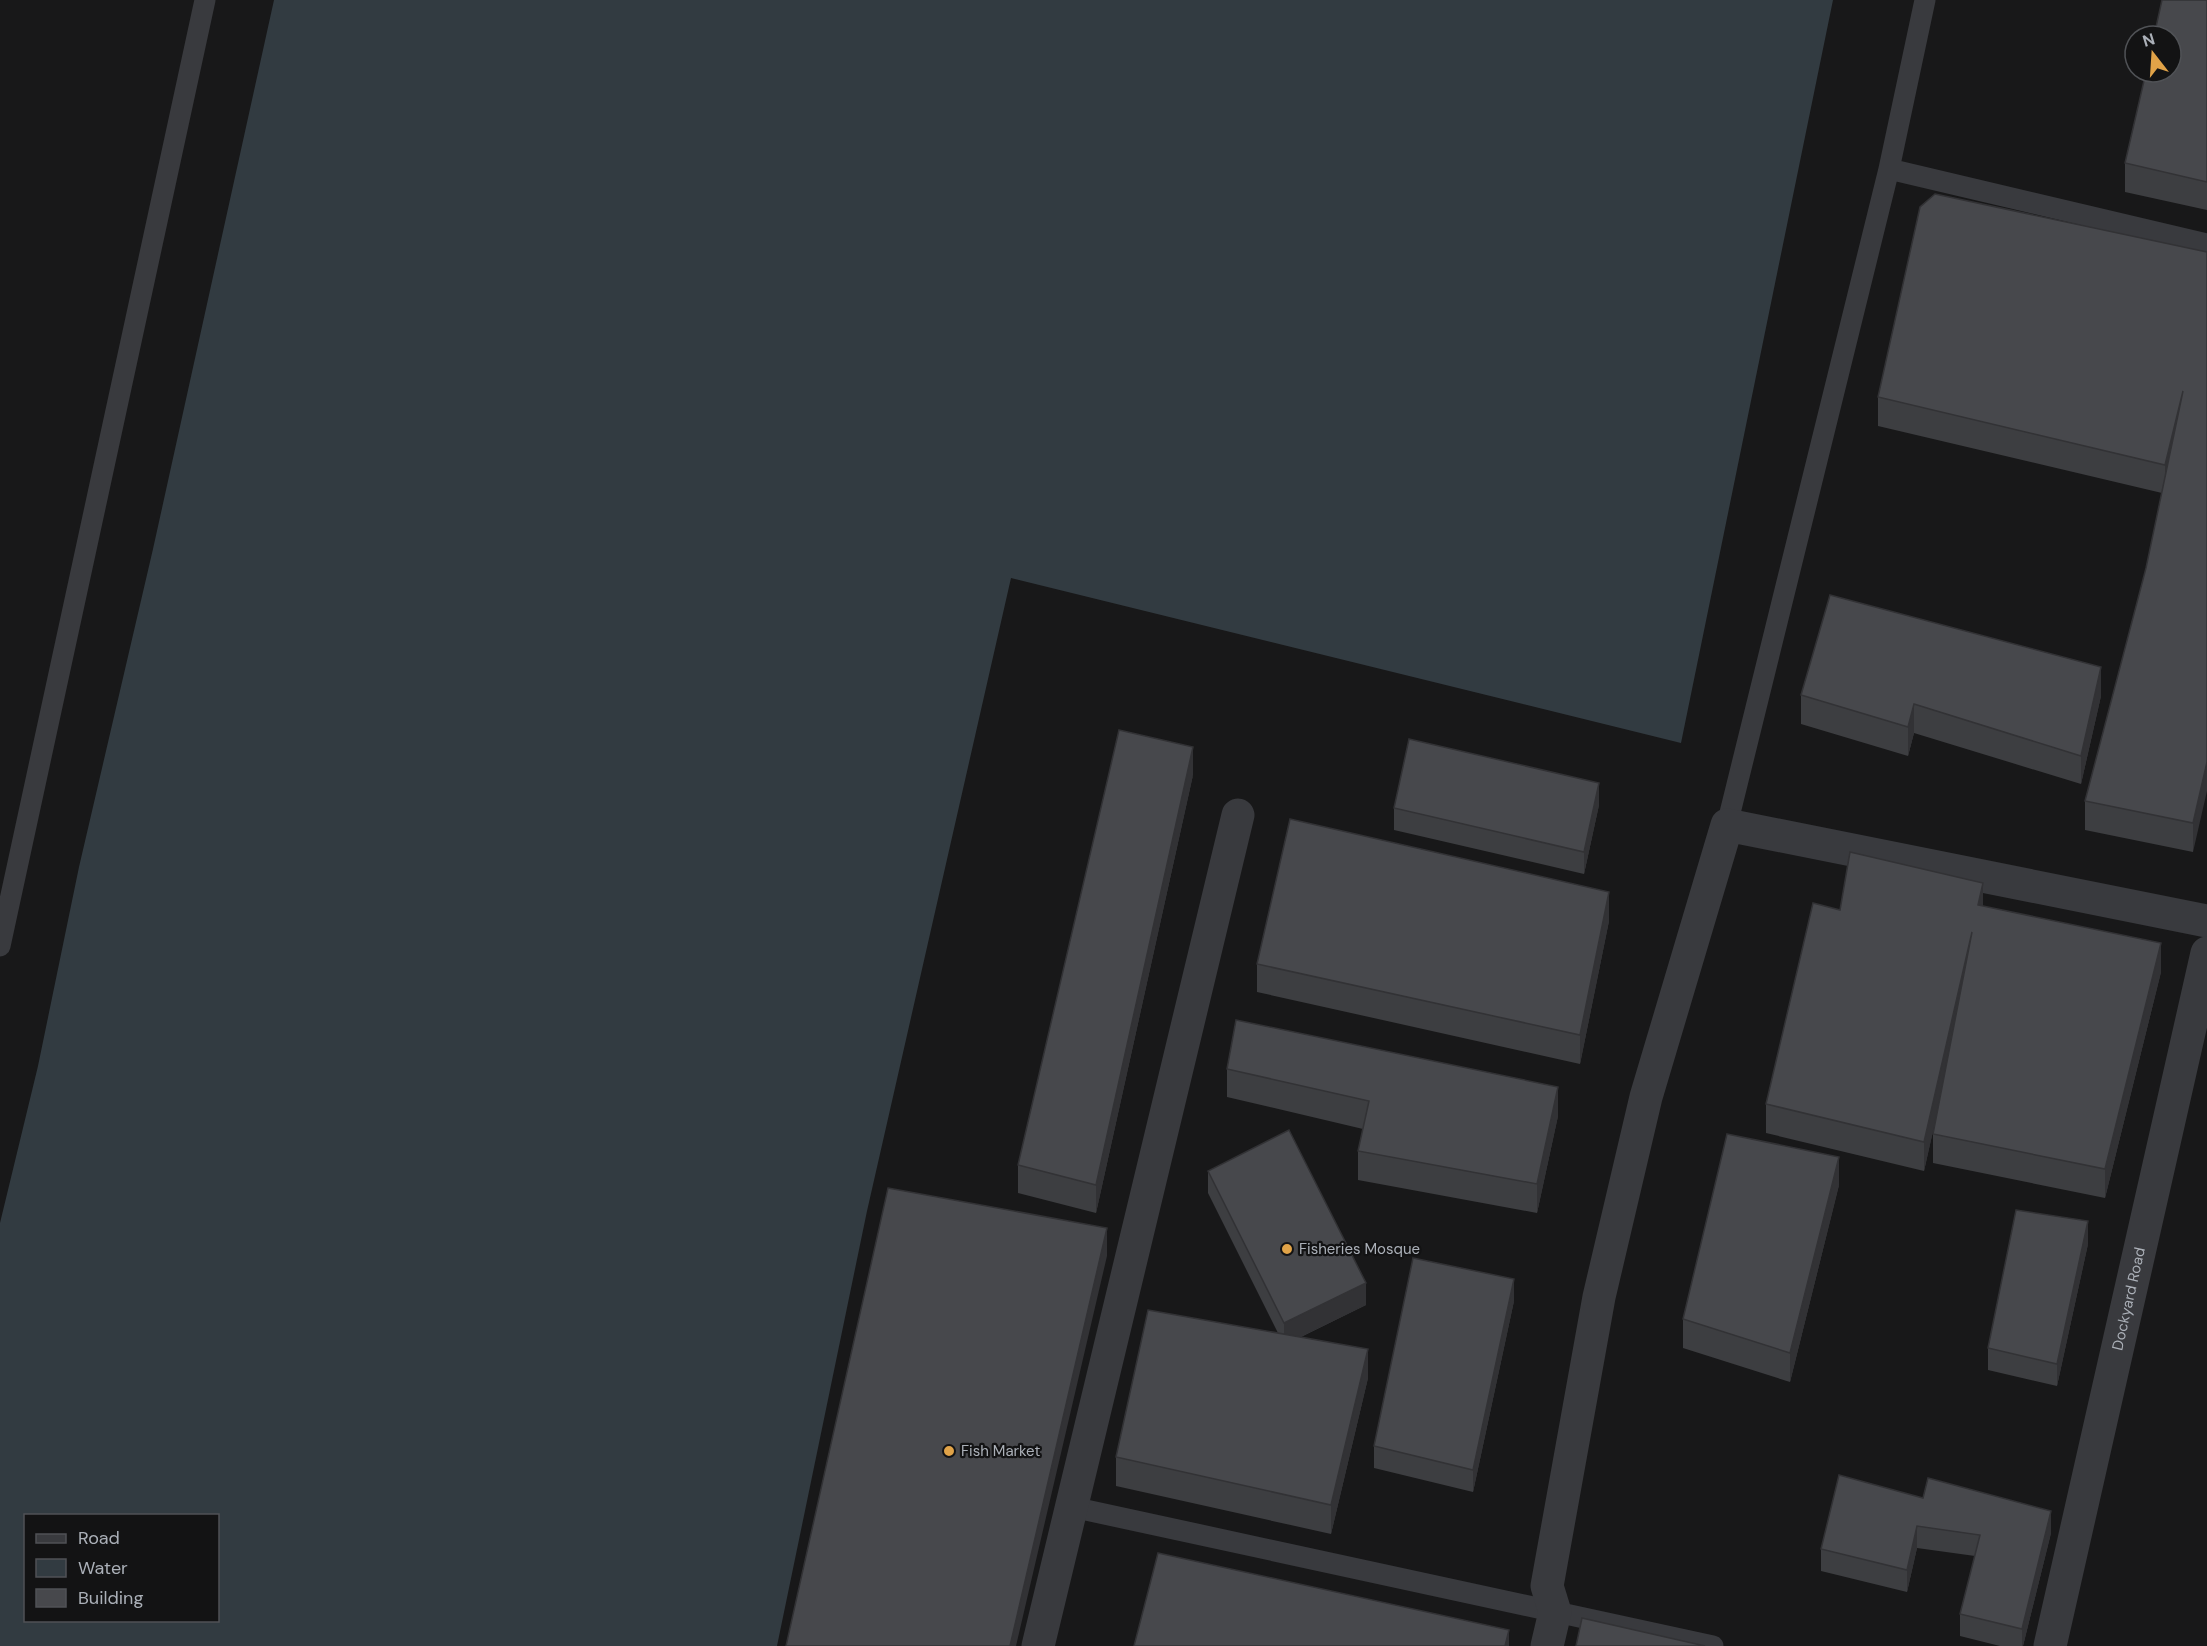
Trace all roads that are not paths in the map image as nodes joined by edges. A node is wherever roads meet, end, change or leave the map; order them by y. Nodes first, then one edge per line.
1 (205, 0) edge
2 (1925, 0) edge
3 (1888, 169) junction
4 (2207, 244) edge
5 (1239, 815) dead end
6 (1727, 825) junction
7 (2207, 921) edge
8 (0, 946) edge
9 (2207, 953) edge
10 (1072, 1507) junction
11 (1555, 1612) junction
12 (1038, 1646) edge
13 (1547, 1646) edge
14 (1713, 1646) edge
15 (2050, 1646) edge

1 - 8 lane
2 - 3 lane
3 - 4 lane
3 - 6 lane
5 - 10 street
6 - 7 street
6 - 11 street
9 - 15 street, Dockyard Road
10 - 11 lane
10 - 12 street
11 - 13 street
11 - 14 lane

